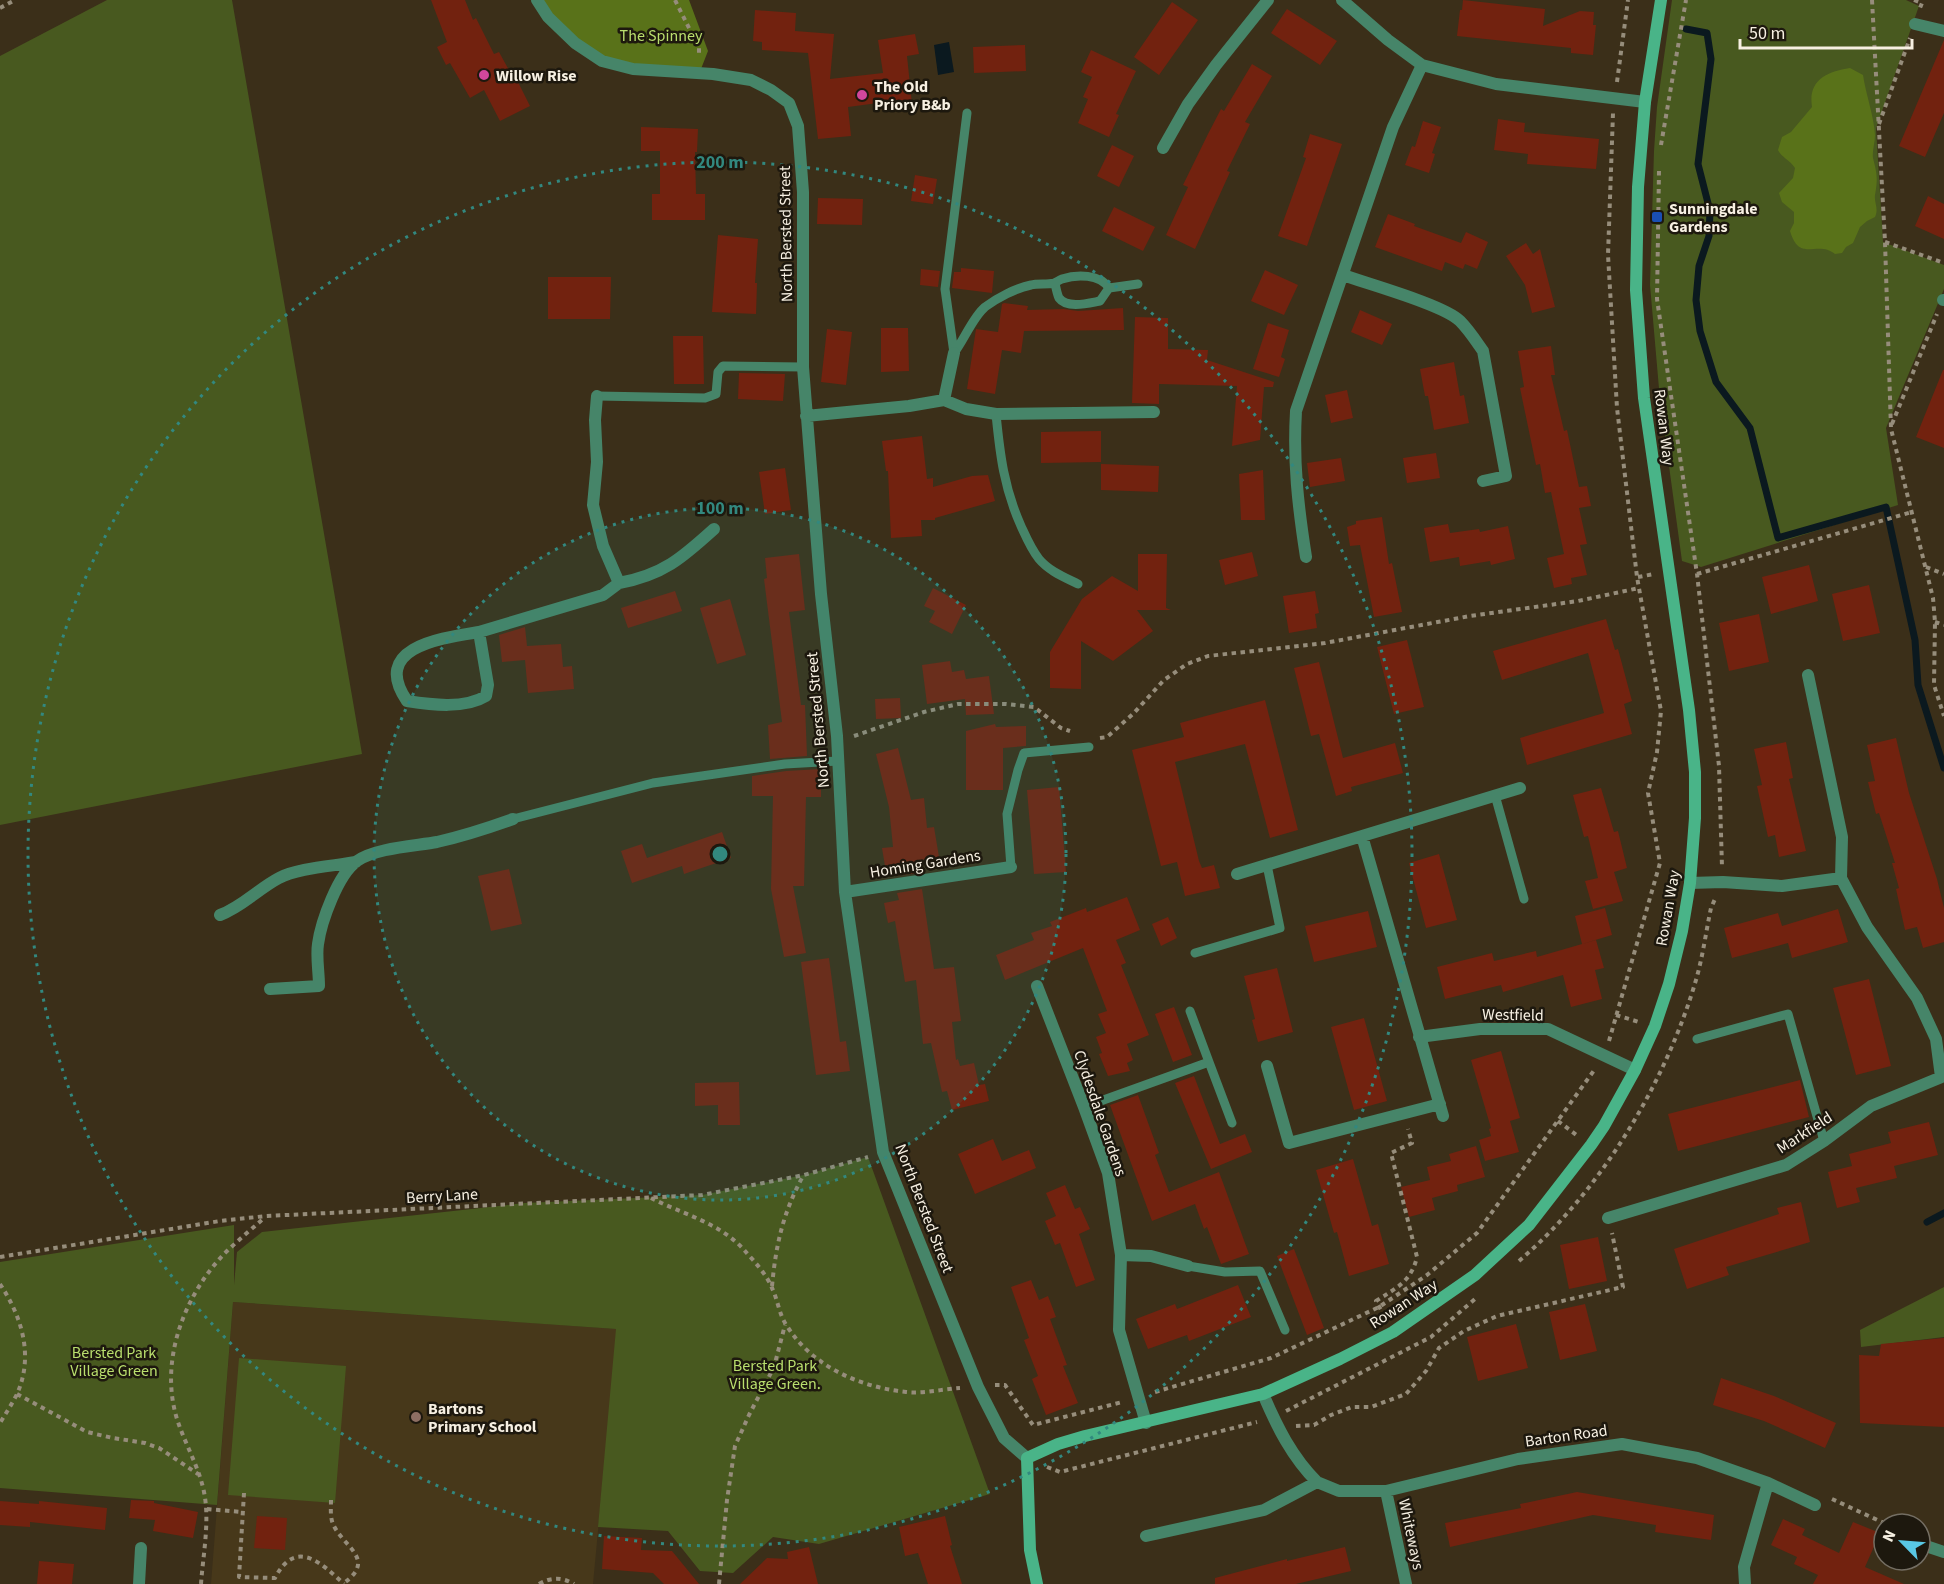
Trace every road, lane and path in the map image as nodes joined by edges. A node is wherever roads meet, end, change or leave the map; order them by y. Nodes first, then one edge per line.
1 (15, 0) edge
2 (537, 0) edge
3 (675, 0) edge
4 (1268, 0) edge
5 (1342, 0) edge
6 (1661, 0) edge
7 (1686, 0) edge
8 (1872, 0) edge
9 (1914, 0) edge
10 (0, 8) edge
11 (1915, 24) junction
12 (1944, 31) edge
13 (1422, 65) junction
14 (699, 74) junction
15 (1645, 102) junction
16 (967, 114) dead end
17 (1878, 126) junction
18 (1163, 148) dead end
19 (1659, 156) dead end
20 (1659, 168) dead end
21 (1885, 242) junction
22 (1944, 263) edge
23 (1343, 276) junction
24 (1055, 283) junction
25 (1138, 284) dead end
26 (1109, 288) junction
27 (1943, 300) edge
28 (954, 353) junction
29 (803, 367) junction
30 (597, 396) joint
31 (944, 400) junction
32 (1154, 412) dead end
33 (996, 414) junction
34 (806, 416) junction
35 (1891, 425) junction
36 (1483, 481) dead end
37 (1912, 512) junction
38 (714, 529) dead end
39 (1306, 557) dead end
40 (1925, 566) junction
41 (1697, 574) junction
42 (1944, 574) edge
43 (619, 583) junction
44 (1078, 584) dead end
45 (1639, 588) dead end
46 (1935, 622) junction
47 (1944, 625) edge
48 (478, 632) junction
49 (1808, 675) dead end
50 (1944, 716) edge
51 (1071, 732) dead end
52 (837, 736) junction
53 (1090, 744) joint
54 (838, 761) junction
55 (1520, 788) dead end
56 (1495, 795) junction
57 (513, 819) joint
58 (1362, 836) junction
59 (356, 862) junction
60 (1268, 865) junction
61 (1011, 867) joint
62 (1237, 874) dead end
63 (1841, 878) junction
64 (1723, 882) junction
65 (1690, 883) junction
66 (845, 892) junction
67 (1524, 899) dead end
68 (220, 915) dead end
69 (1195, 953) dead end
70 (1037, 986) dead end
71 (270, 989) dead end
72 (1190, 1011) dead end
73 (1419, 1037) junction
74 (1697, 1039) dead end
75 (1209, 1062) junction
76 (1267, 1066) dead end
77 (1635, 1070) junction
78 (1943, 1077) edge
79 (1084, 1107) junction
80 (1404, 1113) junction
81 (1232, 1123) dead end
82 (1824, 1141) junction
83 (883, 1152) junction
84 (804, 1175) junction
85 (651, 1198) junction
86 (266, 1216) junction
87 (1608, 1218) joint
88 (1121, 1255) junction
89 (0, 1257) edge
90 (1516, 1263) dead end
91 (1188, 1266) joint
92 (0, 1284) edge
93 (772, 1287) junction
94 (1482, 1293) dead end
95 (785, 1324) junction
96 (1285, 1330) dead end
97 (1393, 1332) junction
98 (1404, 1351) junction
99 (978, 1387) junction
100 (1263, 1394) junction
101 (17, 1395) junction
102 (1275, 1422) junction
103 (0, 1423) edge
104 (1146, 1423) junction
105 (1027, 1458) junction
106 (199, 1474) junction
107 (1317, 1482) junction
108 (1768, 1483) junction
109 (1386, 1491) junction
110 (244, 1493) dead end
111 (331, 1500) dead end
112 (1815, 1505) joint
113 (207, 1509) junction
114 (242, 1512) junction
115 (1872, 1518) edge
116 (1146, 1536) dead end
117 (141, 1548) dead end
118 (139, 1584) edge
119 (201, 1584) edge
120 (344, 1584) edge
121 (539, 1584) edge
122 (573, 1584) edge
123 (719, 1584) edge
124 (1037, 1584) edge
125 (1406, 1584) edge
126 (1745, 1584) edge

1 - 10 path
2 - 14 street, North Bersted Street
3 - 14 path
4 - 18 street
5 - 13 street
6 - 15 street, Rowan Way
7 - 19 path
8 - 17 path
9 - 11 path
11 - 12 street
11 - 17 path
13 - 15 street
13 - 23 street
14 - 29 street, North Bersted Street
15 - 65 street, Rowan Way
16 - 28 lane
17 - 21 path
20 - 41 path
21 - 22 path
21 - 35 path
23 - 36 street
23 - 39 street
24 - 26 lane
24 - 26 lane
24 - 28 lane
25 - 26 lane
27 - 35 path
28 - 31 street
29 - 30 lane
29 - 34 street, North Bersted Street
30 - 43 street
31 - 33 street
31 - 34 street
32 - 33 street
33 - 44 lane
34 - 52 street, North Bersted Street
35 - 37 path
37 - 40 path
37 - 41 path
38 - 43 street
40 - 42 path
40 - 46 path
41 - 64 path
43 - 48 street
45 - 53 path
46 - 47 path
46 - 50 path
48 - 48 street
49 - 63 street, Markfield
51 - 52 path
52 - 54 street, North Bersted Street
53 - 61 lane
54 - 57 lane
54 - 66 street, North Bersted Street
55 - 56 street
56 - 58 street
56 - 67 lane
57 - 59 street
58 - 60 street
58 - 73 street
59 - 68 street
59 - 71 street
60 - 62 street
60 - 69 lane
61 - 66 street, Homing Gardens
63 - 64 street
63 - 78 street, Markfield
64 - 65 street
64 - 90 path
65 - 77 street, Rowan Way
66 - 83 street, North Bersted Street
70 - 79 street, Clydesdale Gardens
72 - 75 lane
73 - 77 street, Westfield
73 - 80 street
74 - 82 lane
75 - 79 lane
75 - 81 lane
76 - 80 street
77 - 97 street, Rowan Way
78 - 82 street, Markfield
79 - 88 street, Clydesdale Gardens
80 - 97 path
82 - 87 street, Markfield
83 - 84 path, Berry Lane
83 - 99 street, North Bersted Street
84 - 85 path, Berry Lane
84 - 93 path
85 - 86 path, Berry Lane
85 - 93 path
86 - 89 path, Berry Lane
86 - 106 path
87 - 102 path
88 - 91 street
88 - 104 street, Clydesdale Gardens
91 - 96 lane
92 - 101 path
93 - 95 path
94 - 98 path
95 - 99 path
95 - 123 path
97 - 98 path
97 - 100 street, Rowan Way
98 - 102 path
99 - 105 street, North Bersted Street
100 - 102 street
100 - 104 street, Rowan Way
101 - 103 path
101 - 106 path
102 - 105 path
102 - 107 street
104 - 105 street, Rowan Way
105 - 124 street
106 - 113 path
107 - 109 street, Barton Road
107 - 116 street
108 - 109 street, Barton Road
108 - 112 street, Barton Road
108 - 126 street
109 - 125 street, Whiteways
110 - 114 path
111 - 120 path
112 - 115 path
113 - 114 path
113 - 119 path
114 - 120 path
117 - 118 street
121 - 122 path

